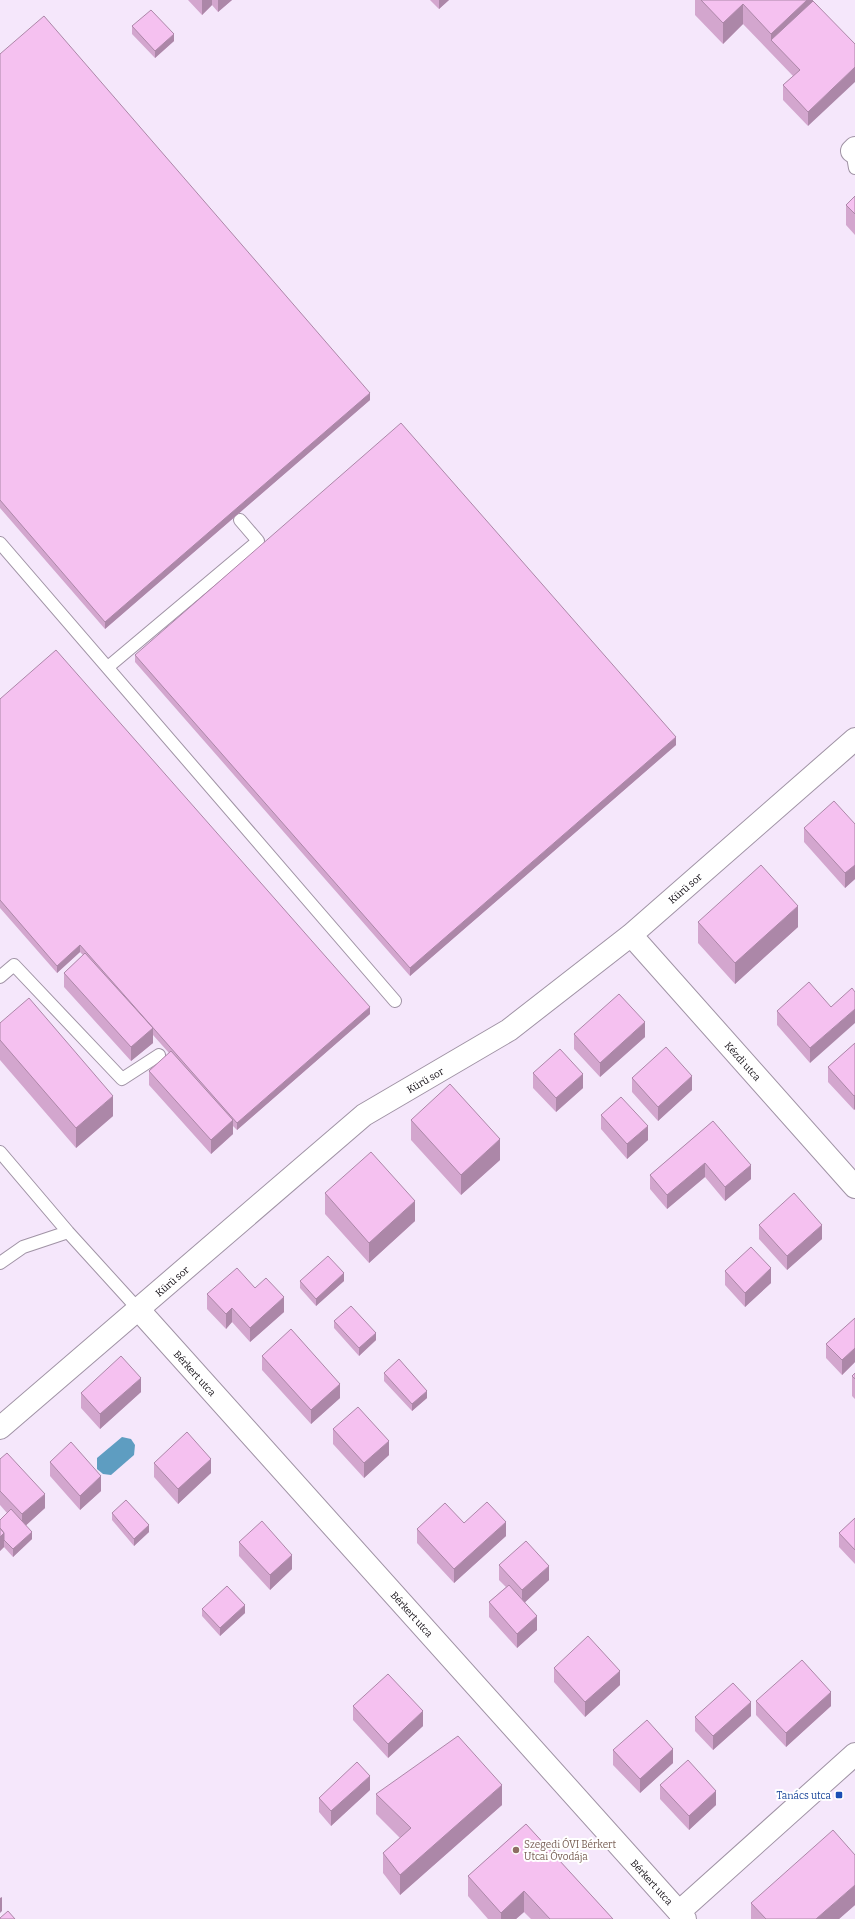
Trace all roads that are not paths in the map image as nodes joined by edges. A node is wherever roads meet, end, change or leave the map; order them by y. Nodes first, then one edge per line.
1 (240, 520) dead end
2 (0, 543) edge
3 (108, 667) junction
4 (855, 740) edge
5 (631, 935) junction
6 (0, 978) edge
7 (395, 1001) dead end
8 (159, 1054) dead end
9 (0, 1152) edge
10 (855, 1187) edge
11 (68, 1232) junction
12 (0, 1263) edge
13 (138, 1310) junction
14 (0, 1428) edge
15 (855, 1754) edge
16 (682, 1915) edge

1 - 3 lane
2 - 3 lane
3 - 7 lane
4 - 5 street, Kürü sor
5 - 10 street, Kézdi utca
5 - 13 street, Kürü sor
6 - 8 lane
9 - 11 lane
11 - 12 lane
11 - 13 lane
13 - 14 street, Kürü sor
13 - 16 street, Bérkert utca
15 - 16 street

